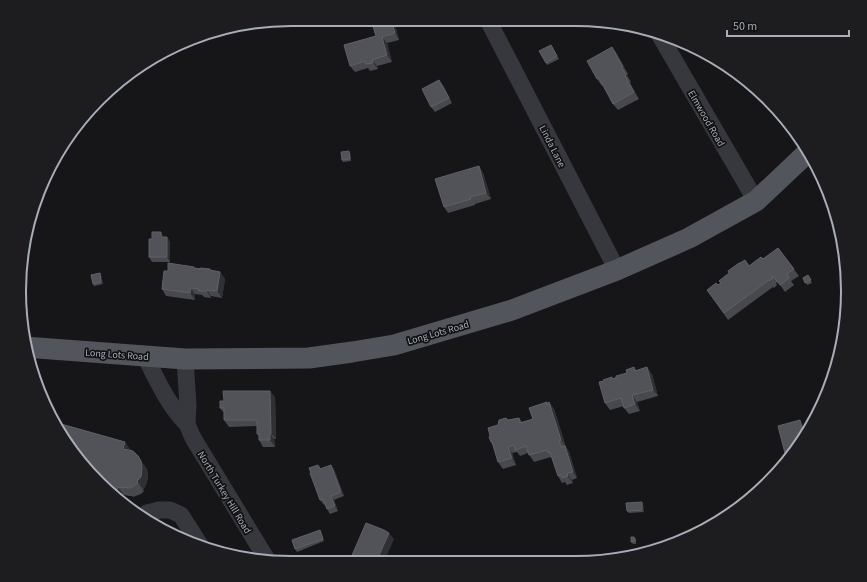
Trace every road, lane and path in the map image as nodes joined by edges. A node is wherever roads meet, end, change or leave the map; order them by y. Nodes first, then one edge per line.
1 (491, 26) edge
2 (663, 41) edge
3 (803, 156) edge
4 (756, 201) junction
5 (618, 270) junction
6 (32, 348) edge
7 (145, 356) junction
8 (185, 359) junction
9 (187, 424) junction
10 (147, 513) edge
11 (196, 538) edge
12 (260, 554) edge

1 - 5 street, Linda Lane
2 - 4 street, Elmwood Road
3 - 4 main road, Long Lots Road
4 - 5 main road, Long Lots Road
5 - 8 main road, Long Lots Road
6 - 7 main road, Long Lots Road
7 - 8 main road, Long Lots Road
7 - 9 street, North Turkey Hill Road
8 - 9 street, North Turkey Hill Road
9 - 12 street, North Turkey Hill Road
10 - 11 street

